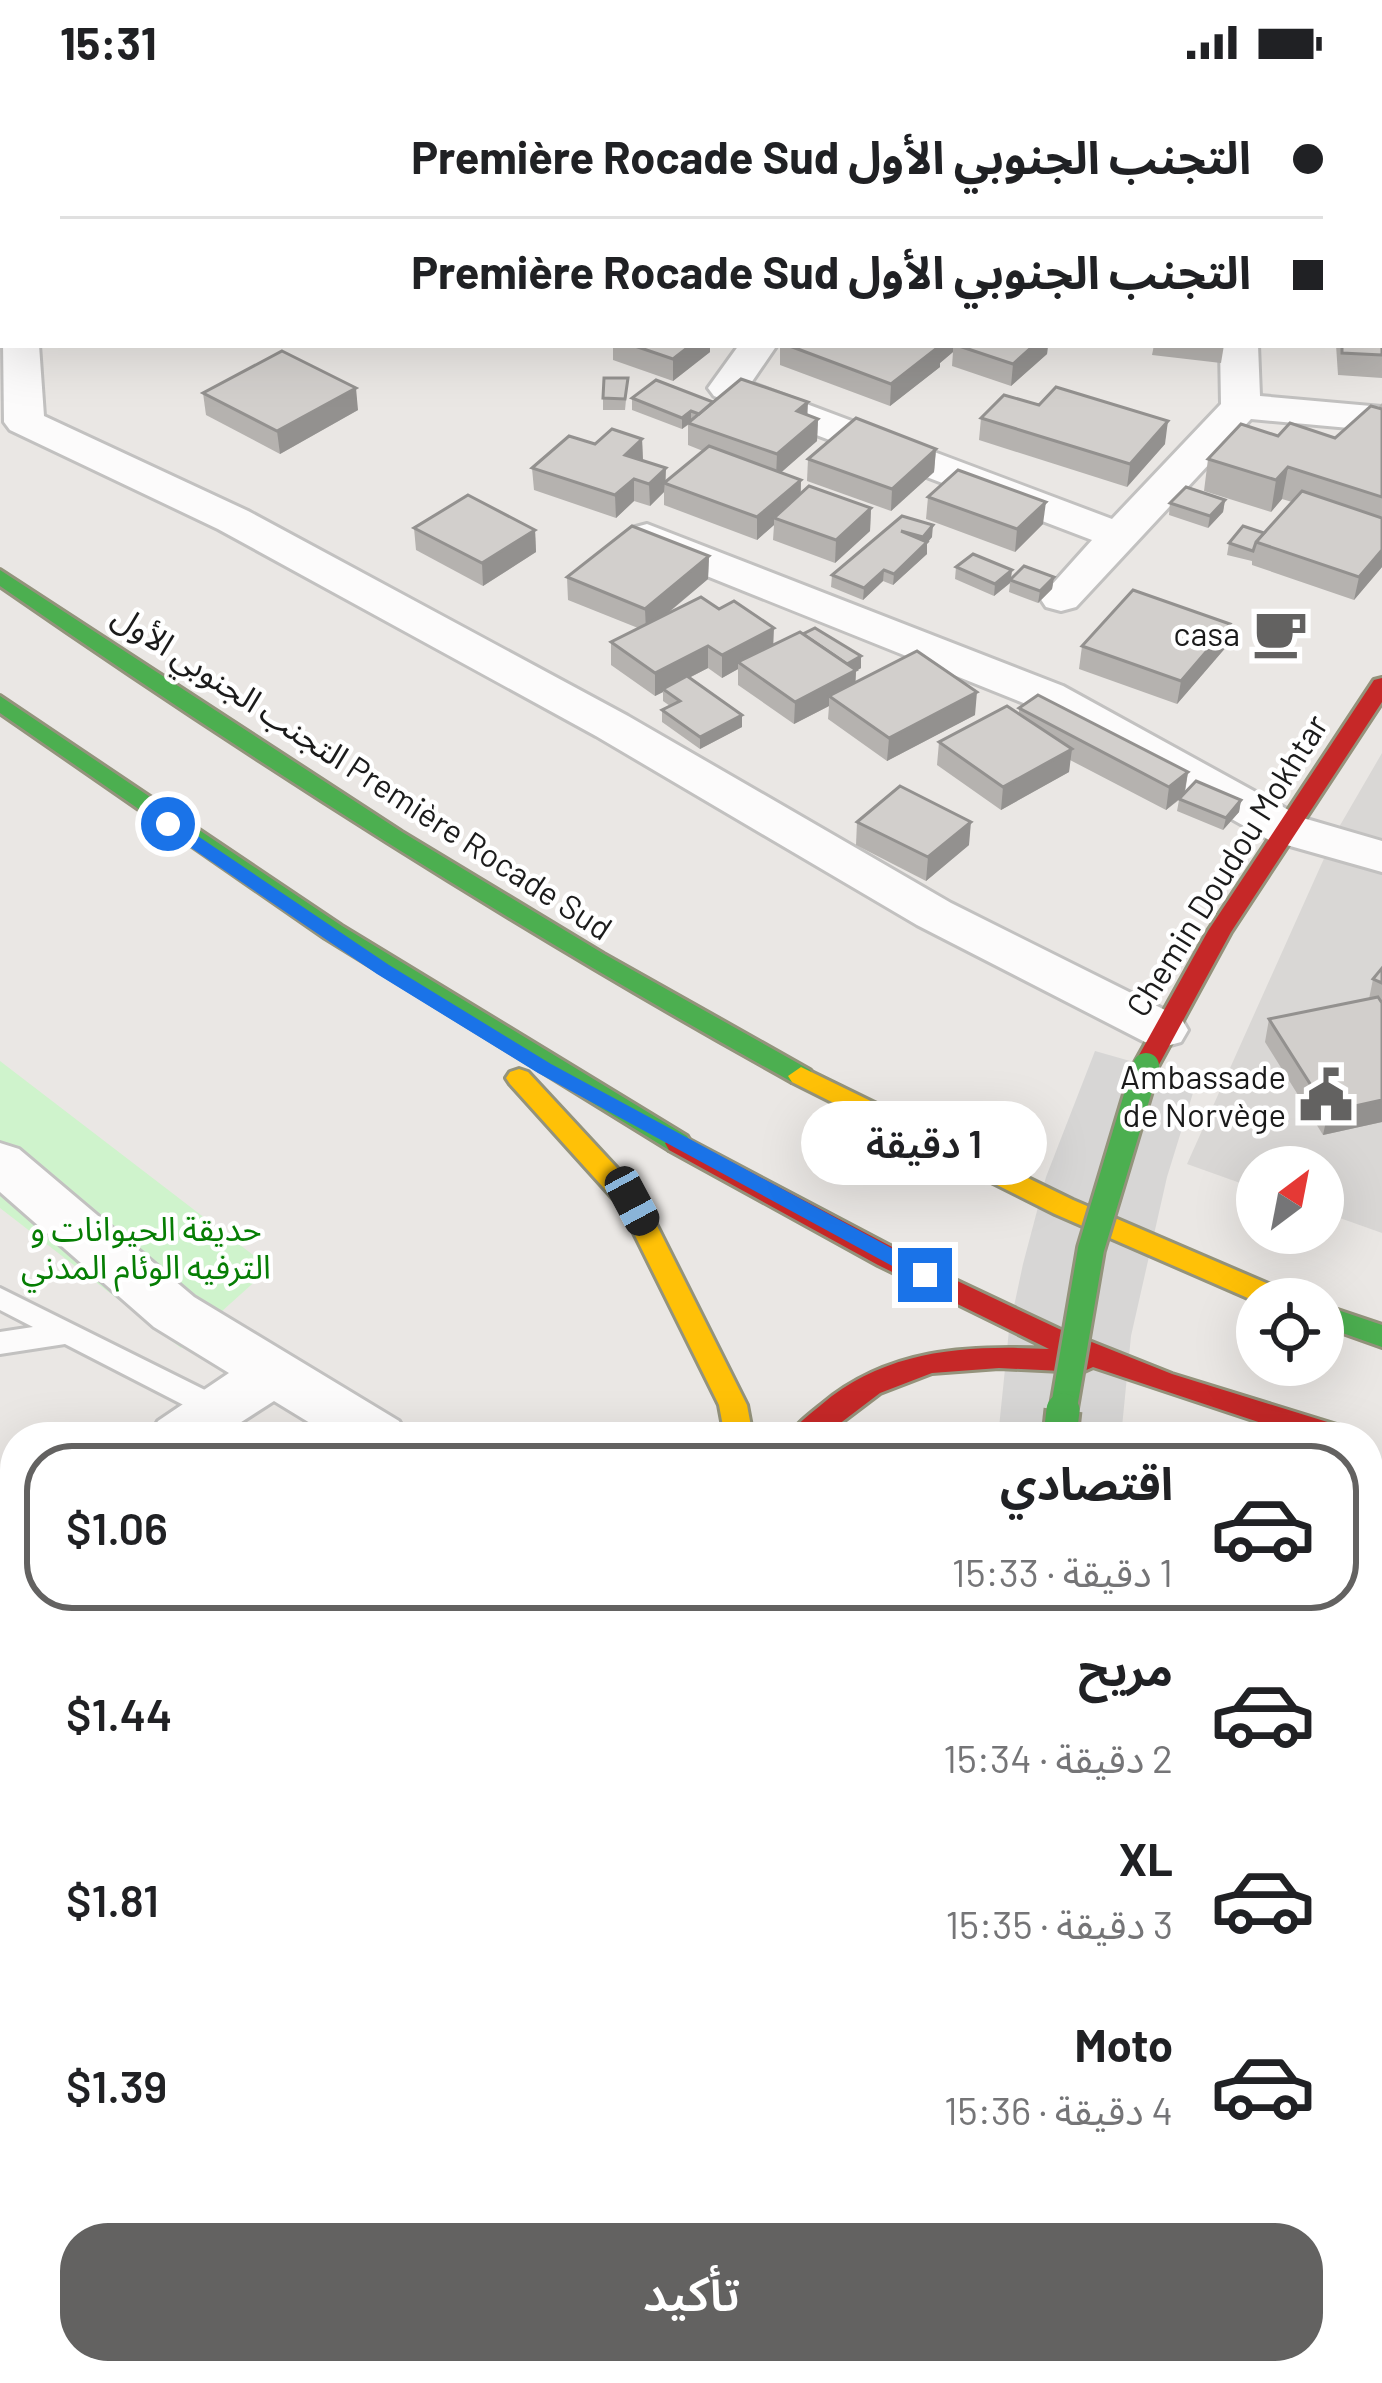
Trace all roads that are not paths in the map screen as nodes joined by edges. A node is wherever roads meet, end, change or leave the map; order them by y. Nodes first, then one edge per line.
1 (20, 348) edge
2 (756, 348) edge
3 (1239, 348) edge
4 (1240, 406) junction
5 (1382, 419) edge
6 (1120, 536) junction
7 (647, 537) edge
8 (0, 576) edge
9 (1061, 598) dead end
10 (1382, 685) edge
11 (0, 703) edge
12 (1286, 829) junction
13 (1382, 857) edge
14 (386, 969) junction
15 (1155, 1048) junction
16 (0, 1162) edge
17 (1236, 1282) edge
18 (0, 1298) edge
19 (1344, 1323) edge
20 (67, 1333) junction
21 (1382, 1336) edge
22 (0, 1343) edge
23 (1106, 1361) junction
24 (272, 1376) junction
25 (197, 1422) edge
26 (353, 1422) edge
27 (735, 1422) edge
28 (820, 1422) edge
29 (1062, 1422) edge
30 (1230, 1422) edge
31 (1294, 1422) edge

1 - 15 street
2 - 6 street
3 - 4 street
4 - 5 street
4 - 6 street
6 - 9 street
7 - 12 street
8 - 17 main road, التجنب الجنوبي الأول Première Rocade Sud
10 - 12 main road, Chemin Doudou Mokhtar
11 - 14 main road
12 - 13 street
12 - 15 main road, Chemin Doudou Mokhtar
14 - 23 main road
14 - 27 main road
15 - 29 main road, Chemin Doudou Mokhtar, bridge
16 - 24 street
18 - 20 lane
19 - 21 main road
20 - 22 lane
20 - 25 lane
23 - 28 main road
23 - 30 main road
23 - 31 main road
24 - 25 street
24 - 26 street

